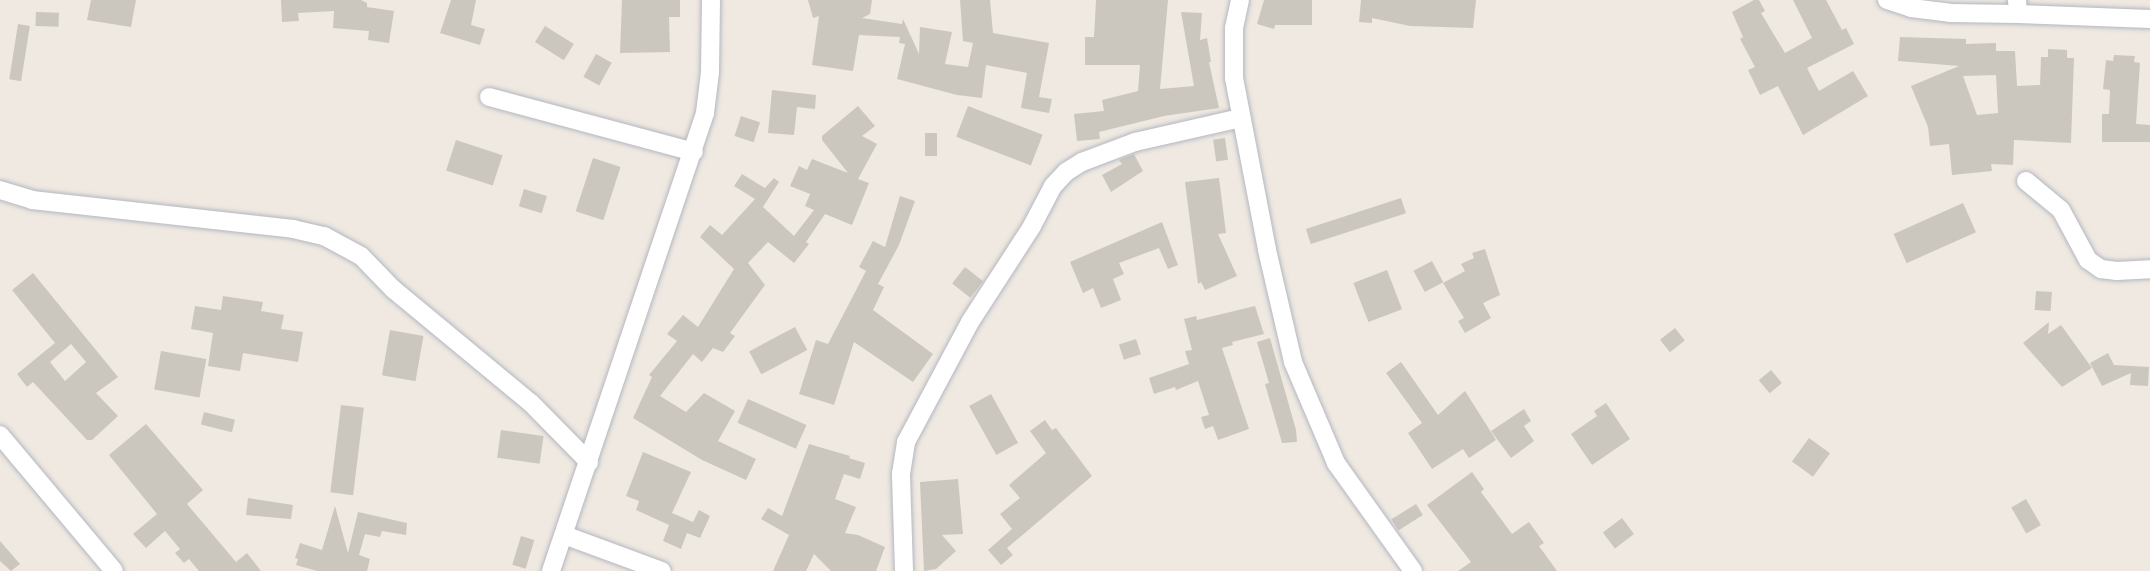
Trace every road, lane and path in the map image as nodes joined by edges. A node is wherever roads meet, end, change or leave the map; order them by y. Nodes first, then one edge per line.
1 (711, 0) edge
2 (1240, 0) edge
3 (1887, 0) edge
4 (2017, 7) edge
5 (2150, 19) edge
6 (489, 97) dead end
7 (1241, 118) junction
8 (694, 152) junction
9 (2026, 181) dead end
10 (0, 190) edge
11 (2150, 269) edge
12 (0, 435) edge
13 (589, 462) junction
14 (564, 535) junction
15 (114, 571) edge
16 (551, 571) edge
17 (662, 571) edge
18 (904, 571) edge
19 (1413, 571) edge

1 - 8 street
2 - 7 street
3 - 4 street
4 - 5 street
6 - 8 street
7 - 18 street
7 - 19 street
8 - 13 street
9 - 11 street
10 - 13 street
12 - 15 street
13 - 14 street
14 - 16 street
14 - 17 street

